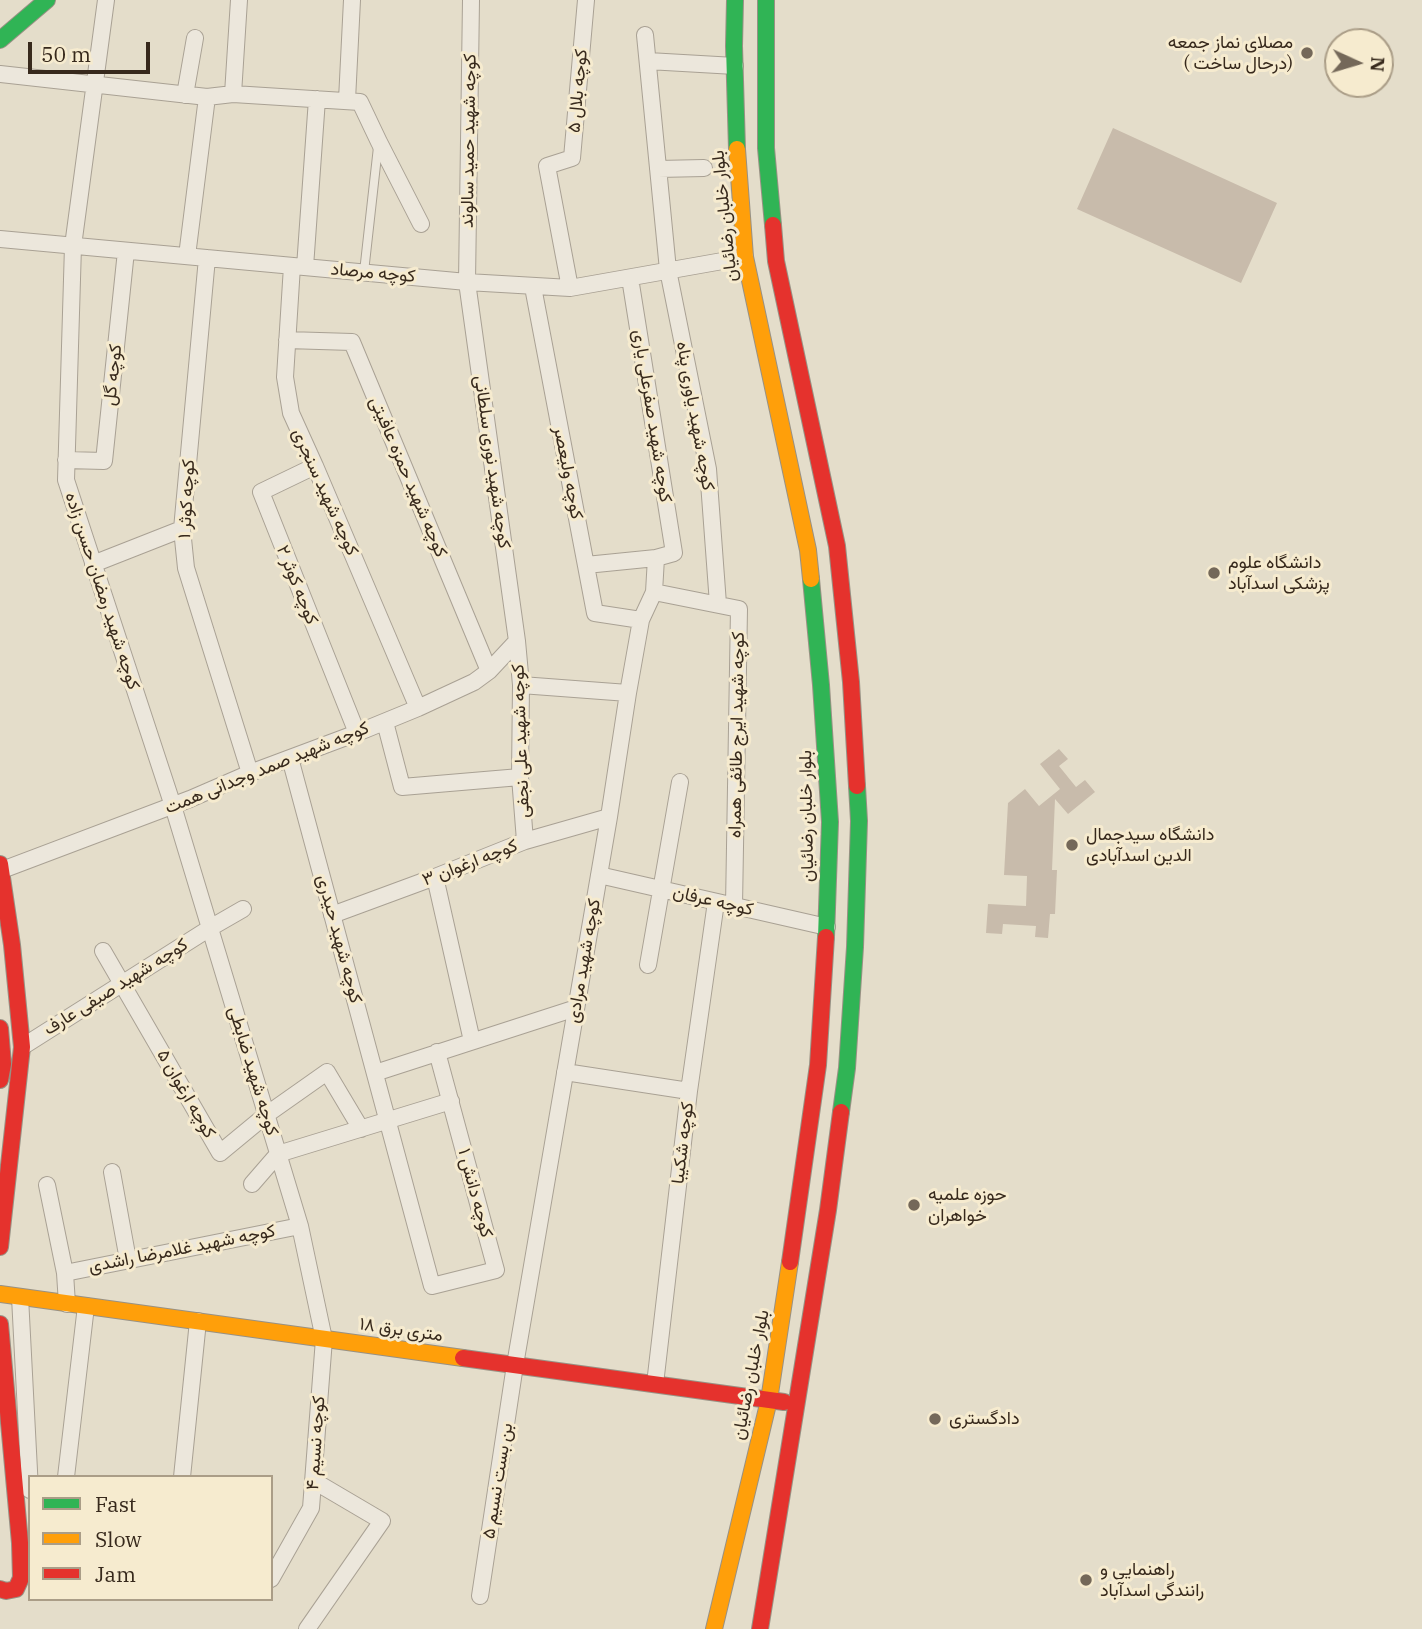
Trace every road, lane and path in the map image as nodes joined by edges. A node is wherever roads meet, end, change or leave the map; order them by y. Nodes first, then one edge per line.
1 (47, 0) edge
2 (106, 0) edge
3 (239, 0) edge
4 (352, 0) edge
5 (471, 0) edge
6 (586, 0) edge
7 (735, 0) edge
8 (766, 0) edge
9 (645, 35) dead end
10 (195, 38) dead end
11 (0, 40) edge
12 (648, 61) junction
13 (735, 65) junction
14 (0, 74) edge
15 (95, 85) junction
16 (185, 94) junction
17 (233, 94) junction
18 (207, 97) junction
19 (317, 99) junction
20 (353, 101) junction
21 (379, 142) junction
22 (704, 168) dead end
23 (658, 169) junction
24 (421, 224) dead end
25 (0, 239) edge
26 (73, 246) junction
27 (126, 251) junction
28 (775, 251) junction
29 (187, 256) junction
30 (745, 257) junction
31 (207, 258) junction
32 (299, 266) junction
33 (668, 270) junction
34 (364, 272) junction
35 (630, 278) junction
36 (467, 282) junction
37 (533, 286) junction
38 (570, 288) junction
39 (287, 340) junction
40 (66, 460) junction
41 (315, 466) junction
42 (182, 529) junction
43 (656, 558) junction
44 (93, 564) junction
45 (586, 565) junction
46 (654, 592) junction
47 (718, 604) junction
48 (640, 620) junction
49 (517, 641) junction
50 (489, 671) junction
51 (521, 685) junction
52 (628, 693) junction
53 (418, 708) junction
54 (385, 722) junction
55 (357, 733) junction
56 (290, 758) junction
57 (250, 773) junction
58 (520, 777) junction
59 (680, 782) dead end
60 (173, 806) junction
61 (609, 817) junction
62 (525, 841) junction
63 (1, 869) edge
64 (599, 875) junction
65 (435, 877) junction
66 (662, 889) junction
67 (716, 902) junction
68 (734, 906) junction
69 (243, 909) dead end
70 (332, 915) junction
71 (827, 927) junction
72 (210, 928) junction
73 (103, 951) dead end
74 (648, 965) dead end
75 (123, 983) junction
76 (576, 1008) junction
77 (0, 1028) edge
78 (472, 1041) junction
79 (22, 1047) junction
80 (437, 1052) junction
81 (565, 1072) junction
82 (375, 1073) junction
83 (0, 1080) edge
84 (689, 1091) junction
85 (451, 1101) junction
86 (266, 1115) junction
87 (388, 1121) junction
88 (361, 1129) junction
89 (278, 1154) junction
90 (112, 1172) dead end
91 (252, 1184) dead end
92 (47, 1185) dead end
93 (300, 1226) junction
94 (0, 1247) edge
95 (128, 1260) junction
96 (65, 1273) junction
97 (432, 1286) joint
98 (0, 1294) edge
99 (20, 1297) junction
100 (67, 1304) junction
101 (86, 1306) junction
102 (198, 1321) junction
103 (0, 1324) edge
104 (324, 1339) junction
105 (515, 1365) junction
106 (655, 1384) junction
107 (768, 1400) junction
108 (797, 1404) junction
109 (29, 1475) edge
110 (65, 1475) edge
111 (182, 1475) edge
112 (314, 1481) junction
113 (273, 1576) edge
114 (0, 1589) edge
115 (480, 1596) dead end
116 (307, 1629) edge
117 (714, 1629) edge
118 (760, 1629) edge

1 - 11 main road
2 - 15 street, کوچه شهید رمضان حسن زاده
3 - 17 street
4 - 20 street
5 - 36 street, کوچه شهید حمید سالوند
6 - 38 street, کوچه بلال ۵
7 - 13 main road, بلوار خلبان رضائیان
8 - 28 main road
9 - 12 street, کوچه شهید یاوری پناه
10 - 16 street
12 - 13 street
12 - 23 street, کوچه شهید یاوری پناه
13 - 30 main road, بلوار خلبان رضائیان
14 - 15 street
15 - 16 street
15 - 26 street, کوچه شهید رمضان حسن زاده
16 - 18 street
17 - 18 street
17 - 19 street
18 - 29 street
19 - 20 street
19 - 32 street, کوچه شهید سنجری
20 - 21 street
21 - 24 street
21 - 34 lane
22 - 23 street
23 - 33 street, کوچه شهید یاوری پناه
25 - 26 street, کوچه مرصاد
26 - 27 street, کوچه مرصاد
26 - 40 street, کوچه شهید رمضان حسن زاده
27 - 29 street, کوچه مرصاد
27 - 40 street, کوچه گل
28 - 30 main road
28 - 108 main road
29 - 31 street, کوچه مرصاد
30 - 33 street, کوچه مرصاد
30 - 71 main road, بلوار خلبان رضائیان
31 - 32 street, کوچه مرصاد
31 - 42 street, کوچه کوثر ۱
32 - 34 street, کوچه مرصاد
32 - 39 street, کوچه شهید سنجری
33 - 35 street, کوچه مرصاد
33 - 47 street, کوچه شهید یاوری پناه
34 - 36 street, کوچه مرصاد
35 - 38 street, کوچه مرصاد
35 - 43 street, کوچه شهید صفرعلی یاری
36 - 37 street, کوچه مرصاد
36 - 49 street, کوچه شهید نوری سلطانی
37 - 38 street, کوچه مرصاد
37 - 45 street, کوچه ولیعصر
39 - 41 street, کوچه شهید سنجری
39 - 50 street, کوچه شهید حمزه عافیتی
40 - 44 street, کوچه شهید رمضان حسن زاده
41 - 53 street, کوچه شهید سنجری
41 - 55 street, کوچه کوثر ۲
42 - 44 street
42 - 57 street, کوچه کوثر ۱
43 - 45 street
43 - 46 street, کوچه شهید مرادی
44 - 60 street, کوچه شهید رمضان حسن زاده
45 - 48 street, کوچه ولیعصر
46 - 47 street
46 - 48 street, کوچه شهید مرادی
47 - 68 street, کوچه شهید ایرج طائفی همراه
48 - 52 street, کوچه شهید مرادی
49 - 50 street, کوچه شهید صمد وجدانی همت
49 - 51 street, کوچه شهید علی نجفی
50 - 53 street, کوچه شهید صمد وجدانی همت
51 - 52 street
51 - 58 street, کوچه شهید علی نجفی
52 - 61 street, کوچه شهید مرادی
53 - 54 street, کوچه شهید صمد وجدانی همت
54 - 55 street, کوچه شهید صمد وجدانی همت
54 - 58 street
55 - 56 street, کوچه شهید صمد وجدانی همت
56 - 57 street, کوچه شهید صمد وجدانی همت
56 - 70 street, کوچه شهید حیدری
57 - 60 street, کوچه شهید صمد وجدانی همت
58 - 62 street, کوچه شهید علی نجفی
59 - 66 street
60 - 63 street, کوچه شهید صمد وجدانی همت
60 - 72 street, کوچه شهید ضابطی
61 - 62 street, کوچه ارغوان ۳
61 - 64 street, کوچه شهید مرادی
62 - 65 street, کوچه ارغوان ۳
63 - 79 main road
64 - 66 street, کوچه عرفان
64 - 76 street, کوچه شهید مرادی
65 - 70 street, کوچه ارغوان ۳
65 - 78 street
66 - 67 street, کوچه عرفان
66 - 74 street
67 - 68 street, کوچه عرفان
67 - 84 street, کوچه شکیبا
68 - 71 street, کوچه عرفان
69 - 72 street, کوچه شهید صیفی عارف
70 - 82 street, کوچه شهید حیدری
71 - 107 main road, بلوار خلبان رضائیان
72 - 75 street, کوچه شهید صیفی عارف
72 - 86 street, کوچه شهید ضابطی
73 - 75 street
75 - 79 street, کوچه شهید صیفی عارف
75 - 86 street, کوچه ارغوان ۵
76 - 78 street
76 - 81 street, کوچه شهید مرادی
77 - 83 main road
78 - 80 street
79 - 94 main road
80 - 82 street
80 - 85 street, کوچه دانش ۱
81 - 84 street
81 - 105 street, کوچه شهید مرادی
82 - 87 street, کوچه شهید حیدری
84 - 106 street, کوچه شکیبا
85 - 87 street
85 - 97 street, کوچه دانش ۱
86 - 88 street
86 - 89 street, کوچه شهید ضابطی
87 - 88 street
87 - 97 street, کوچه شهید حیدری
88 - 89 street
89 - 91 street
89 - 93 street, کوچه شهید ضابطی
90 - 95 street
92 - 96 street
93 - 95 street, کوچه شهید غلامرضا راشدی
93 - 104 street, کوچه شهید ضابطی
95 - 96 street, کوچه شهید غلامرضا راشدی
96 - 100 street
98 - 99 main road, ۱۸ متری برق
99 - 100 main road, ۱۸ متری برق
99 - 109 street
100 - 101 main road, ۱۸ متری برق
101 - 102 main road, ۱۸ متری برق
101 - 110 street
102 - 104 main road, ۱۸ متری برق
102 - 111 street
103 - 114 main road
104 - 105 main road, ۱۸ متری برق
104 - 112 street, کوچه نسیم ۴
105 - 106 main road, ۱۸ متری برق
105 - 115 street, بن بست نسیم ۵
106 - 107 main road, ۱۸ متری برق
107 - 108 main road, ۱۸ متری برق
107 - 117 main road, بلوار خلبان رضائیان
108 - 118 main road
112 - 113 street, کوچه نسیم ۴
112 - 116 street

